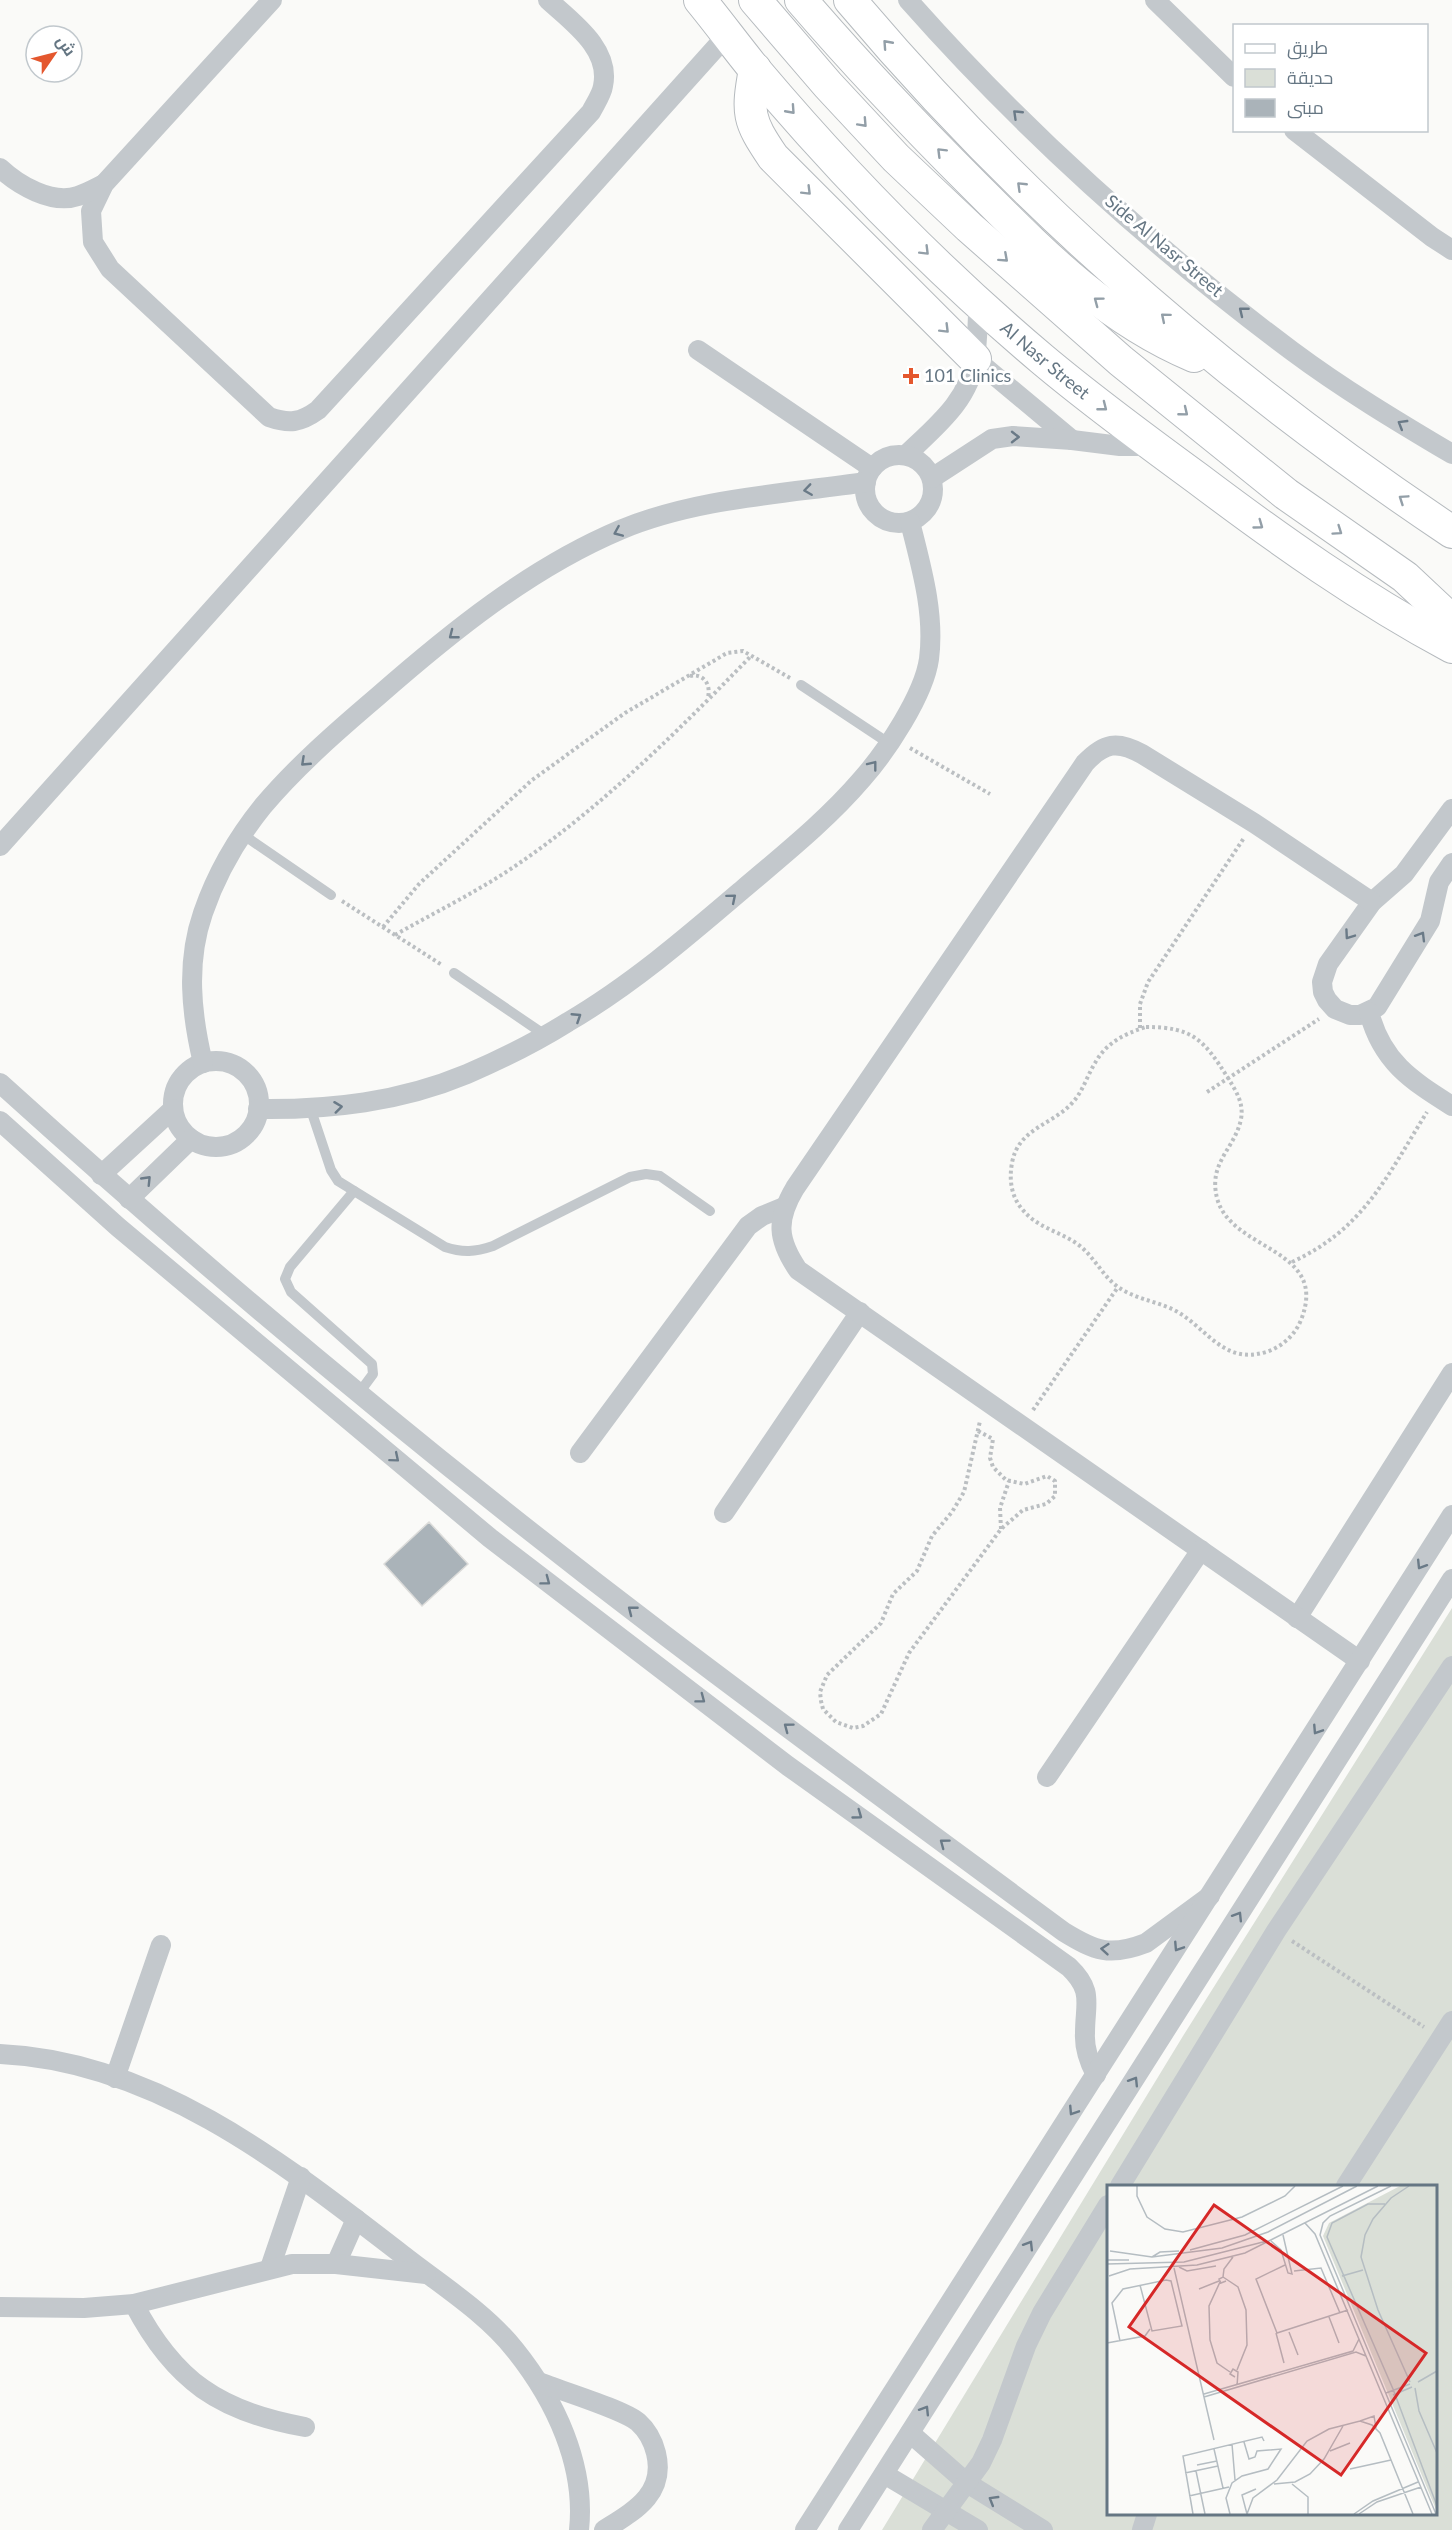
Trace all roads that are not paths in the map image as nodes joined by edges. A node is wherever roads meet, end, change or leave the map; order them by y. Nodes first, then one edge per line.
1 (272, 0) edge
2 (548, 0) edge
3 (700, 0) edge
4 (755, 0) edge
5 (801, 0) edge
6 (850, 0) edge
7 (908, 0) edge
8 (1155, 0) edge
9 (728, 34) junction
10 (755, 69) junction
11 (1233, 75) edge
12 (1297, 132) edge
13 (0, 168) edge
14 (104, 184) junction
15 (1452, 250) edge
16 (979, 302) junction
17 (698, 350) dead end
18 (975, 359) junction
19 (1224, 366) junction
20 (1072, 440) junction
21 (1152, 446) junction
22 (1452, 454) edge
23 (906, 455) junction
24 (869, 475) junction
25 (932, 478) junction
26 (910, 522) junction
27 (1452, 532) edge
28 (1452, 621) edge
29 (1452, 647) edge
30 (801, 685) road end
31 (892, 741) junction
32 (1452, 809) edge
33 (242, 834) junction
34 (0, 846) edge
35 (1452, 863) edge
36 (1408, 868) junction
37 (1437, 888) junction
38 (332, 894) road end
39 (1372, 902) junction
40 (454, 973) road end
41 (1369, 1012) junction
42 (545, 1035) junction
43 (203, 1063) junction
44 (0, 1083) edge
45 (1444, 1101) edge
46 (173, 1109) junction
47 (258, 1109) junction
48 (311, 1110) junction
49 (0, 1121) edge
50 (191, 1139) junction
51 (101, 1175) junction
52 (354, 1191) junction
53 (129, 1198) junction
54 (784, 1207) junction
55 (710, 1211) dead end
56 (860, 1312) junction
57 (1452, 1373) edge
58 (363, 1396) junction
59 (350, 1421) junction
60 (580, 1453) dead end
61 (724, 1513) dead end
62 (1452, 1515) edge
63 (1201, 1550) junction
64 (1452, 1579) edge
65 (1297, 1618) junction
66 (1360, 1661) junction
67 (1452, 1666) edge
68 (1047, 1777) dead end
69 (1210, 1896) junction
70 (161, 1945) dead end
71 (1452, 2021) edge
72 (0, 2054) edge
73 (1096, 2075) junction
74 (115, 2078) junction
75 (301, 2177) junction
76 (1121, 2185) edge
77 (1347, 2185) edge
78 (1107, 2207) edge
79 (356, 2219) junction
80 (336, 2264) junction
81 (270, 2268) junction
82 (426, 2274) junction
83 (134, 2304) junction
84 (0, 2307) edge
85 (539, 2382) junction
86 (305, 2427) dead end
87 (910, 2433) junction
88 (884, 2474) junction
89 (967, 2484) junction
90 (946, 2511) junction
91 (1147, 2515) edge
92 (579, 2530) edge
93 (604, 2530) edge
94 (805, 2530) edge
95 (848, 2530) edge
96 (932, 2530) edge
97 (978, 2530) edge
98 (1043, 2530) edge
99 (1142, 2530) edge

1 - 14 street
2 - 14 street
3 - 9 main road, Al Nasr Street
4 -> 28 main road
19 -> 5 main road
19 -> 6 main road
22 -> 7 street, Side Al Nasr Street
8 - 11 street
9 - 10 main road, Al Nasr Street
9 - 34 street
10 -> 16 main road, Al Nasr Street
10 -> 18 main road
12 - 15 street
13 - 14 street
16 - 18 street
16 -> 21 main road, Al Nasr Street
17 - 24 street
18 - 20 street
18 - 23 street
27 -> 19 main road
20 - 21 street
25 -> 20 street
21 -> 29 main road, Al Nasr Street
23 - 24 street
23 - 25 street
24 - 26 street
24 -> 33 street
25 - 26 street
26 - 31 street
30 - 31 lane
42 -> 31 street
32 - 36 street
33 - 38 lane
33 - 43 street
35 - 37 street
36 - 37 street
36 - 39 street
41 -> 37 street
39 -> 41 street
39 - 54 street
40 - 42 lane
41 - 45 street
48 -> 42 street
43 - 46 street
43 - 47 street
44 - 51 street
46 - 50 street
46 - 51 street
47 - 48 street
47 - 50 street
48 - 52 lane
49 - 59 street
53 -> 50 street
51 - 53 street
52 - 55 lane
52 - 58 lane
53 - 58 street
54 - 56 street
54 - 60 street
56 - 61 street
56 - 63 street
57 - 65 street
58 - 59 street
69 -> 58 street
59 -> 73 street
62 -> 66 street
63 - 65 street
63 - 68 street
87 -> 64 street
65 - 66 street
66 -> 69 street
67 - 76 street
69 -> 73 street
70 - 74 street
71 - 77 street
72 - 74 street
73 -> 94 street
74 - 75 street
75 - 79 street
75 - 81 street
78 - 89 street
79 - 80 street
79 - 82 street
80 - 81 street
80 - 82 street
81 - 83 street
82 - 85 street
83 - 84 street
83 - 86 street
85 - 92 street
85 - 93 street
87 - 88 street
87 - 89 street
88 - 90 street
88 - 95 street
89 - 90 street
98 -> 89 street
90 - 96 street
90 - 97 street
91 - 99 street

